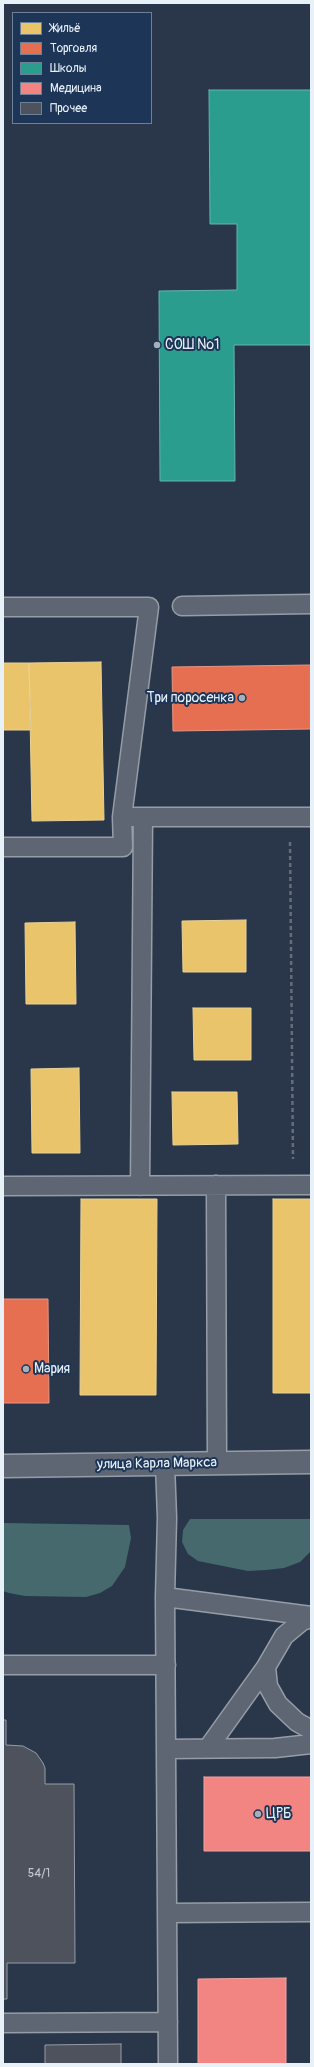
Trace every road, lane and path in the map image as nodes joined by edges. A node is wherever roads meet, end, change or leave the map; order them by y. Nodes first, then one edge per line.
1 (311, 604) edge
2 (182, 606) dead end
3 (3, 607) edge
4 (122, 817) junction
5 (143, 817) junction
6 (290, 817) junction
7 (311, 817) edge
8 (3, 847) edge
9 (216, 1185) junction
10 (302, 1185) edge
11 (3, 1186) edge
12 (140, 1186) junction
13 (311, 1462) edge
14 (217, 1463) junction
15 (165, 1464) junction
16 (3, 1466) edge
17 (165, 1597) junction
18 (311, 1617) edge
19 (3, 1665) edge
20 (166, 1665) junction
21 (266, 1667) junction
22 (311, 1730) edge
23 (311, 1744) edge
24 (208, 1748) junction
25 (167, 1749) junction
26 (311, 1912) edge
27 (167, 1913) junction
28 (168, 2022) junction
29 (3, 2023) edge
30 (168, 2064) edge

1 - 2 lane
3 - 4 lane
4 - 5 lane
4 - 8 lane
5 - 6 lane
5 - 12 lane
6 - 7 lane
6 - 10 path
9 - 10 lane
9 - 12 lane
9 - 14 lane
11 - 12 lane
13 - 14 street, улица Карла Маркса
14 - 15 street, улица Карла Маркса
15 - 16 street, улица Карла Маркса
15 - 17 lane
17 - 18 lane
17 - 20 lane
18 - 21 lane
19 - 20 lane
20 - 25 lane
21 - 22 lane
21 - 24 lane
23 - 24 lane
24 - 25 lane
25 - 27 lane
26 - 27 lane
27 - 28 lane
28 - 29 lane
28 - 30 lane

